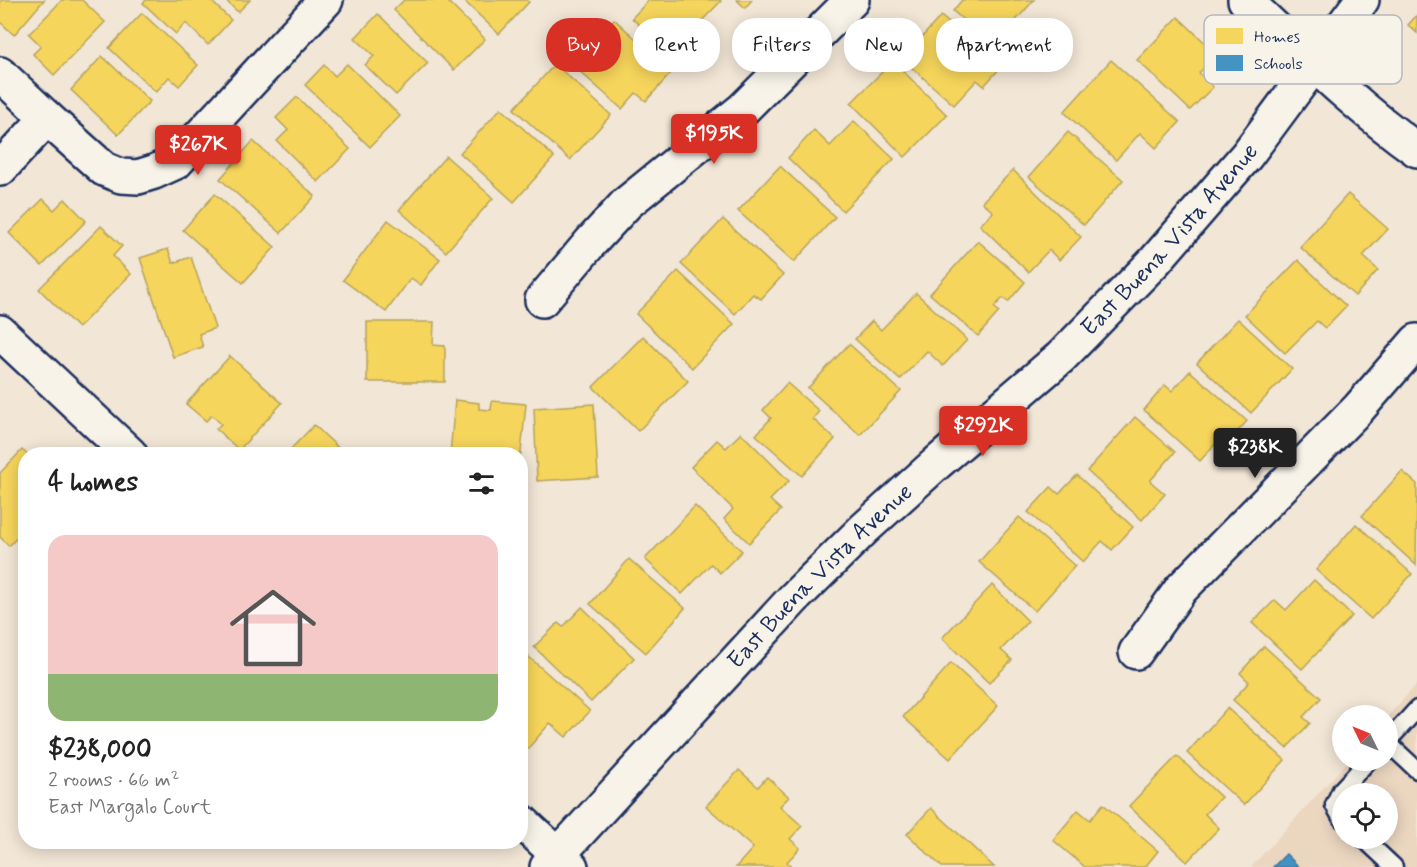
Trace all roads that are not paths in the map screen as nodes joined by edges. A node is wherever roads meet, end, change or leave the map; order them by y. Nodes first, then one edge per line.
1 (326, 0) edge
2 (852, 0) edge
3 (1245, 0) edge
4 (1362, 0) edge
5 (1261, 15) edge
6 (1351, 15) edge
7 (0, 74) edge
8 (1300, 84) edge
9 (1336, 84) edge
10 (47, 118) junction
11 (1417, 150) edge
12 (0, 169) edge
13 (542, 300) dead end
14 (2, 339) edge
15 (1417, 341) edge
16 (122, 447) edge
17 (1136, 652) dead end
18 (1417, 709) edge
19 (1398, 731) edge
20 (1398, 752) edge
21 (1417, 770) edge
22 (1359, 771) edge
23 (1348, 783) edge
24 (528, 829) edge
25 (1375, 849) edge
26 (559, 863) edge
27 (1394, 867) edge

1 - 10 street
2 - 13 street
3 - 5 street
4 - 6 street, East Buena Vista Avenue
7 - 10 street
8 - 26 street, East Buena Vista Avenue
9 - 11 street
10 - 12 street
14 - 16 street
15 - 17 street
18 - 19 lane
20 - 21 lane
22 - 23 lane
24 - 26 street
25 - 27 lane

